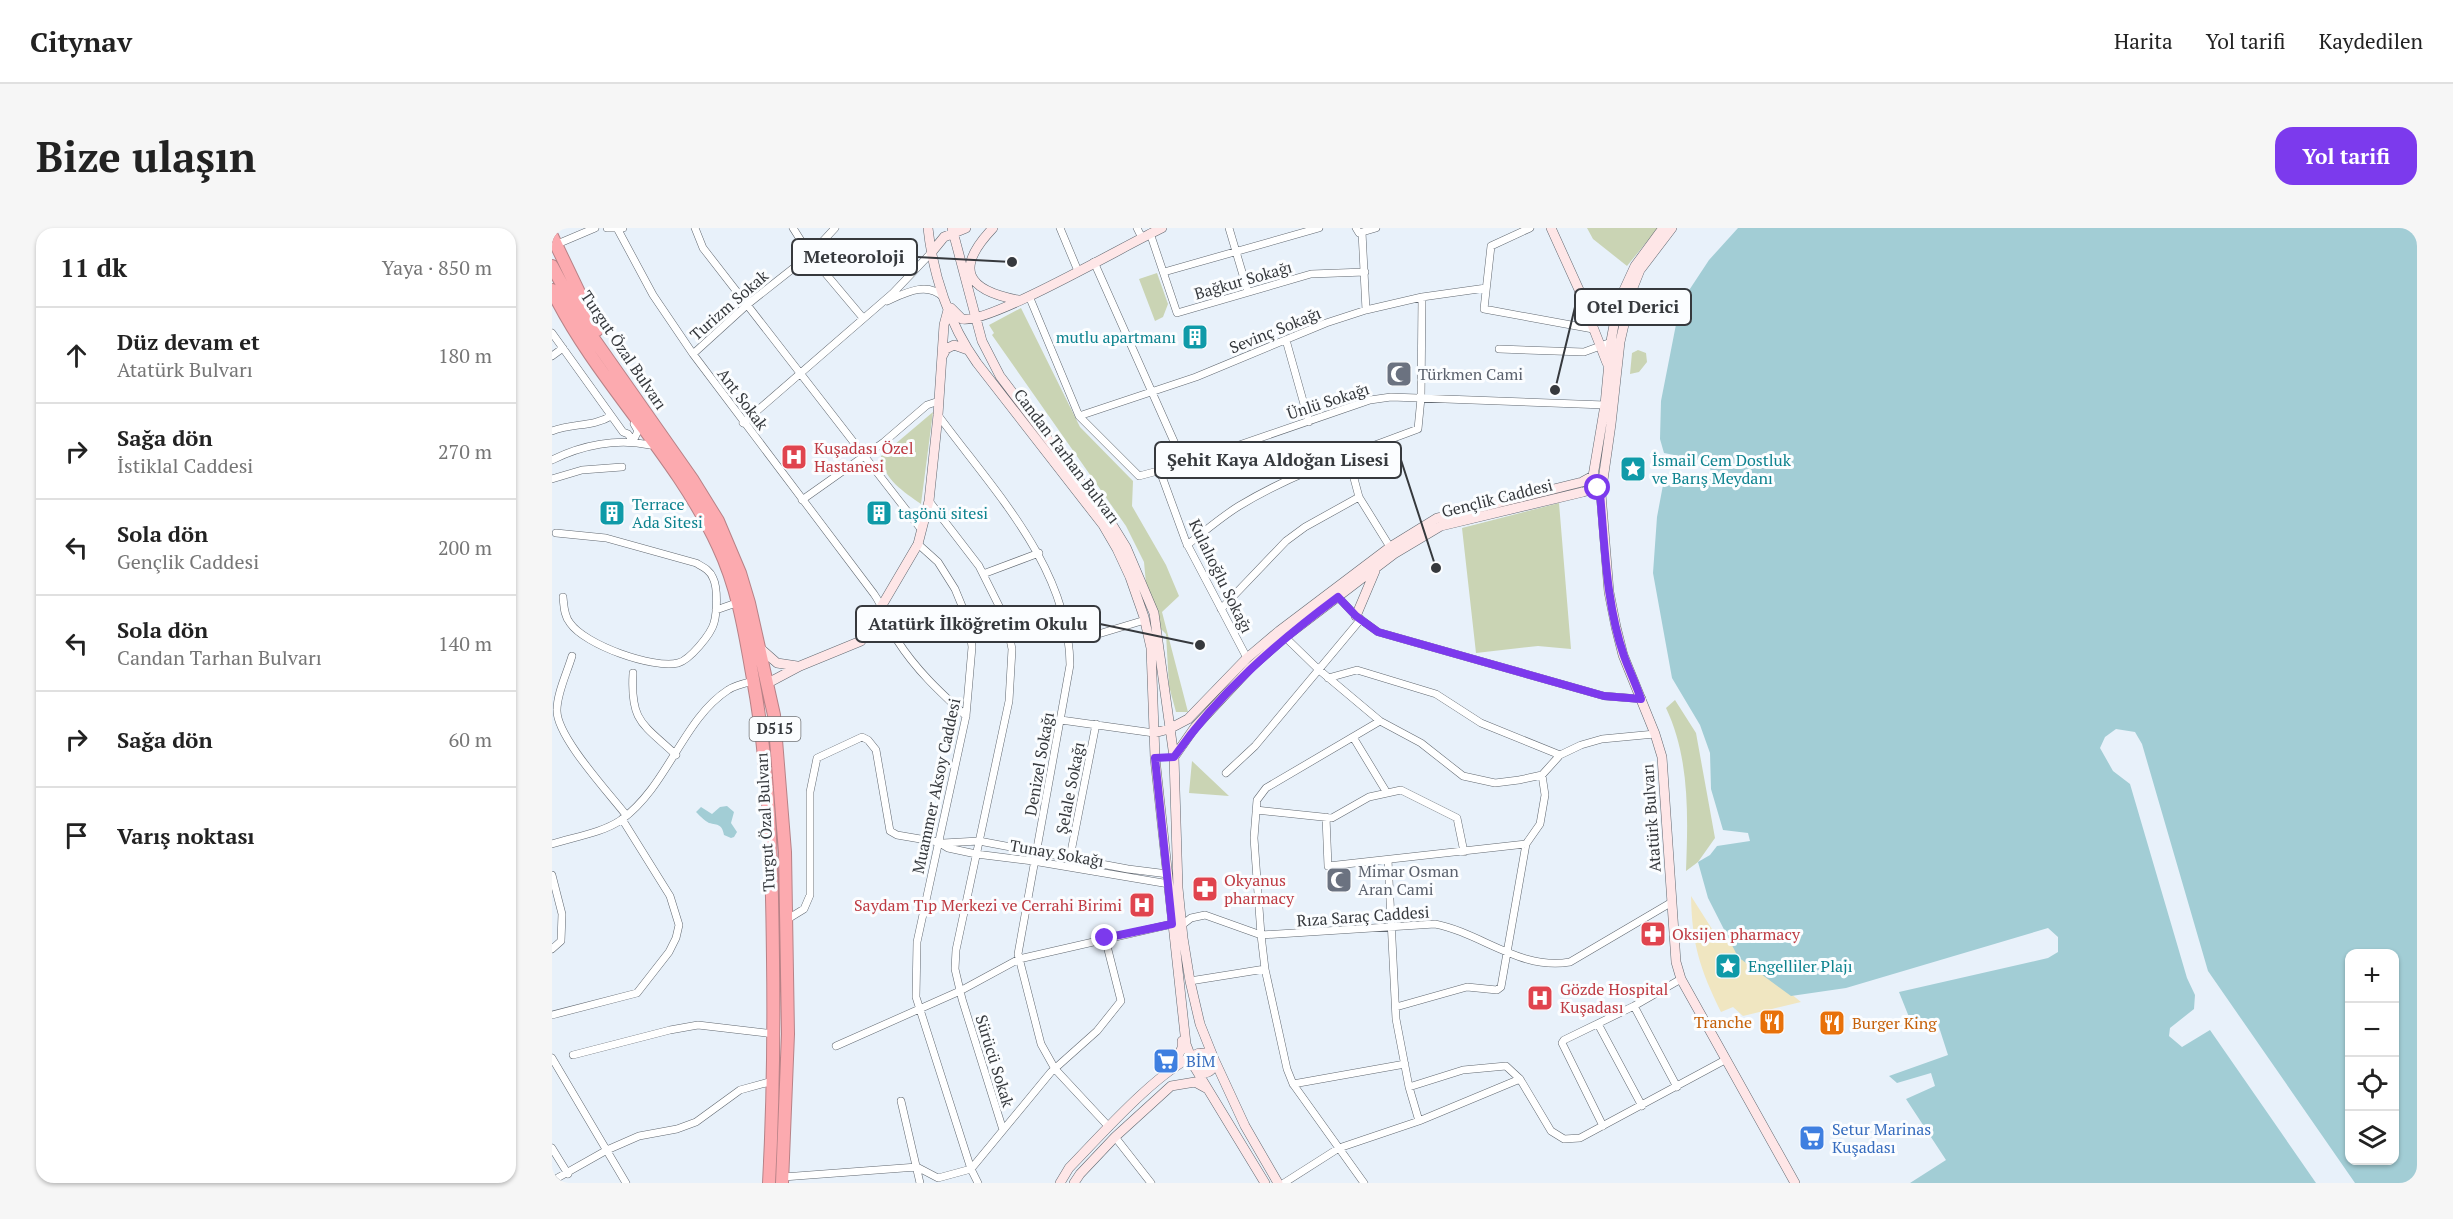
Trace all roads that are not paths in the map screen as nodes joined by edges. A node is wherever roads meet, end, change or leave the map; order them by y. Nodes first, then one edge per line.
1 (595, 228) edge
2 (607, 228) edge
3 (619, 228) edge
4 (695, 228) edge
5 (793, 228) edge
6 (836, 228) edge
7 (928, 228) edge
8 (966, 228) edge
9 (993, 228) edge
10 (1060, 228) edge
11 (1137, 228) edge
12 (1162, 228) edge
13 (1229, 228) edge
14 (1319, 228) edge
15 (1376, 228) edge
16 (1530, 228) edge
17 (1551, 228) edge
18 (1663, 228) edge
19 (1672, 228) edge
20 (953, 230) edge
21 (1359, 230) edge
22 (1146, 235) junction
23 (554, 241) edge
24 (1235, 252) junction
25 (931, 253) junction
26 (810, 255) junction
27 (1094, 262) junction
28 (552, 266) edge
29 (1078, 271) junction
30 (1164, 272) junction
31 (1365, 272) junction
32 (1486, 288) junction
33 (552, 290) edge
34 (1248, 292) junction
35 (1029, 296) junction
36 (1422, 297) junction
37 (1018, 300) junction
38 (1585, 303) junction
39 (1618, 303) junction
40 (748, 304) junction
41 (877, 306) junction
42 (948, 306) junction
43 (552, 308) edge
44 (1366, 310) junction
45 (992, 313) junction
46 (863, 318) junction
47 (975, 319) junction
48 (978, 329) junction
49 (1593, 329) junction
50 (552, 333) edge
51 (1286, 340) junction
52 (1616, 341) junction
53 (1599, 345) junction
54 (563, 348) junction
55 (1499, 349) dead end
56 (968, 350) junction
57 (693, 354) junction
58 (552, 356) edge
59 (942, 357) junction
60 (1608, 364) junction
61 (800, 375) junction
62 (1616, 382) junction
63 (1152, 392) junction
64 (1421, 399) junction
65 (939, 401) junction
66 (1605, 405) junction
67 (938, 415) junction
68 (611, 416) junction
69 (1079, 416) junction
70 (1309, 422) junction
71 (743, 423) junction
72 (634, 424) junction
73 (552, 431) edge
74 (633, 441) junction
75 (650, 445) junction
76 (864, 454) junction
77 (1348, 456) junction
78 (552, 460) edge
79 (1184, 464) junction
80 (622, 467) dead end
81 (1160, 471) junction
82 (552, 479) edge
83 (1584, 481) junction
84 (682, 483) junction
85 (1598, 488) junction
86 (1359, 497) junction
87 (802, 500) junction
88 (929, 501) junction
89 (718, 521) junction
90 (921, 529) junction
91 (556, 533) dead end
92 (918, 543) junction
93 (1187, 545) junction
94 (1390, 547) junction
95 (1039, 553) junction
96 (1377, 569) junction
97 (983, 574) junction
98 (1335, 593) junction
99 (563, 597) dead end
100 (739, 602) junction
101 (883, 607) junction
102 (1221, 609) junction
103 (716, 610) junction
104 (1358, 617) junction
105 (1145, 620) junction
106 (1095, 634) dead end
107 (1282, 634) junction
108 (759, 647) junction
109 (572, 656) dead end
110 (1247, 658) junction
111 (800, 666) junction
112 (1318, 669) junction
113 (633, 673) dead end
114 (1328, 678) junction
115 (753, 681) junction
116 (768, 683) junction
117 (1641, 699) junction
118 (966, 716) junction
119 (1060, 720) junction
120 (1380, 721) junction
121 (1096, 724) junction
122 (1169, 729) junction
123 (1154, 733) junction
124 (1655, 734) junction
125 (1353, 737) junction
126 (676, 754) junction
127 (1560, 755) junction
128 (1174, 757) junction
129 (1155, 758) junction
130 (1226, 773) dead end
131 (1542, 775) junction
132 (1387, 793) junction
133 (1256, 810) junction
134 (624, 817) junction
135 (1326, 817) junction
136 (979, 841) junction
137 (941, 842) junction
138 (552, 844) edge
139 (1526, 844) junction
140 (1036, 851) junction
141 (1464, 852) junction
142 (976, 854) junction
143 (1070, 857) junction
144 (1388, 860) junction
145 (1033, 861) junction
146 (552, 875) edge
147 (1168, 879) junction
148 (1672, 902) junction
149 (786, 920) junction
150 (1177, 924) junction
151 (1392, 926) junction
152 (1261, 935) junction
153 (1105, 938) junction
154 (552, 949) edge
155 (1508, 954) junction
156 (1019, 959) junction
157 (1265, 969) junction
158 (1681, 979) junction
159 (1190, 981) junction
160 (961, 995) junction
161 (1634, 1006) junction
162 (1396, 1007) junction
163 (920, 1008) junction
164 (552, 1015) edge
165 (1182, 1020) junction
166 (1598, 1024) junction
167 (774, 1034) junction
168 (836, 1046) dead end
169 (1199, 1053) junction
170 (573, 1055) dead end
171 (1190, 1057) junction
172 (552, 1058) edge
173 (1214, 1059) junction
174 (1725, 1060) junction
175 (1405, 1064) junction
176 (1055, 1069) junction
177 (1201, 1072) junction
178 (1169, 1073) junction
179 (1520, 1079) junction
180 (773, 1082) junction
181 (1293, 1084) junction
182 (1171, 1086) junction
183 (1409, 1087) junction
184 (1677, 1087) junction
185 (1209, 1091) junction
186 (901, 1101) dead end
187 (1642, 1106) junction
188 (1419, 1120) junction
189 (1603, 1126) junction
190 (1109, 1127) junction
191 (1003, 1131) junction
192 (1115, 1137) junction
193 (552, 1148) edge
194 (1339, 1148) junction
195 (607, 1150) junction
196 (917, 1167) junction
197 (971, 1169) junction
198 (568, 1174) junction
199 (783, 1180) edge
200 (552, 1181) edge
201 (627, 1183) edge
202 (769, 1183) edge
203 (920, 1183) edge
204 (978, 1183) edge
205 (1060, 1183) edge
206 (1074, 1183) edge
207 (1151, 1183) edge
208 (1264, 1183) edge
209 (1278, 1183) edge
210 (1284, 1183) edge
211 (1364, 1183) edge
212 (1795, 1183) edge

1 - 23 street
2 - 3 street
3 - 57 street, Ant Sokak
4 - 40 street
5 - 26 street
6 - 26 street, Turizm Sokak
7 - 25 main road, Candan Tarhan Bulvarı
8 - 20 main road
9 - 37 main road
10 - 29 street
11 - 22 street, Bağkur Sokağı
12 - 22 main road
13 - 24 street
14 - 24 street
15 - 21 street
16 - 32 street
17 - 38 main road
18 - 39 main road, Atatürk Bulvarı
19 - 52 main road, Atatürk Bulvarı
20 - 25 main road
20 - 47 main road, Candan Tarhan Bulvarı
21 - 31 street
22 - 27 main road
22 - 30 street, Bağkur Sokağı
23 - 89 highway
24 - 30 street
24 - 34 street
25 - 41 street
25 - 42 main road, Candan Tarhan Bulvarı
26 - 40 street, Turizm Sokak
26 - 46 street
27 - 29 main road
27 - 63 street
28 - 89 highway, Turgut Özal Bulvarı / D515
29 - 35 main road
30 - 34 street, Bağkur Sokağı
31 - 34 street, Bağkur Sokağı
31 - 44 street
32 - 36 street, Sevinç Sokağı
32 - 49 street
33 - 84 highway, Turgut Özal Bulvarı / D515
35 - 37 main road
35 - 69 street
36 - 44 street, Sevinç Sokağı
36 - 64 street
37 - 45 main road
38 - 39 main road
38 - 49 main road
39 - 52 main road, Atatürk Bulvarı
40 - 57 street, Turizm Sokak
40 - 61 street
41 - 42 street
41 - 46 street
42 - 47 main road
42 - 56 main road, Candan Tarhan Bulvarı
42 - 59 main road
43 - 72 highway
44 - 51 street, Sevinç Sokağı
45 - 47 main road
45 - 48 main road
46 - 61 street
47 - 48 main road, Candan Tarhan Bulvarı
48 - 122 main road, Candan Tarhan Bulvarı
49 - 53 main road
50 - 54 street
51 - 63 street, Sevinç Sokağı
51 - 70 street
52 - 53 street
52 - 60 main road, Atatürk Bulvarı
52 - 62 main road, Atatürk Bulvarı
53 - 55 street
53 - 60 main road
54 - 58 street
54 - 68 street
56 - 59 main road
56 - 105 main road, Candan Tarhan Bulvarı
57 - 71 street, Ant Sokak
59 - 65 main road
60 - 62 main road
60 - 66 main road, Atatürk Bulvarı
61 - 71 street
61 - 76 street
62 - 85 main road, Atatürk Bulvarı
63 - 69 street, Sevinç Sokağı
63 - 79 street
64 - 66 street, Ünlü Sokağı
64 - 70 street, Ünlü Sokağı
64 - 77 street
65 - 67 main road
65 - 76 street
66 - 83 main road, Atatürk Bulvarı
67 - 88 main road
67 - 95 street, Denizel Sokağı
68 - 73 street
68 - 74 street
69 - 81 street, Ünlü Sokağı
70 - 79 street, Ünlü Sokağı
71 - 87 street, Ant Sokak
72 - 74 street
72 - 75 highway
74 - 75 street
74 - 78 street
75 - 84 highway
76 - 87 street
76 - 90 street
77 - 86 street
77 - 93 street
79 - 81 street, Ünlü Sokağı
80 - 82 street
81 - 93 street, Kulalıoğlu Sokağı
83 - 85 main road
83 - 94 main road, Gençlik Caddesi
84 - 100 highway, Turgut Özal Bulvarı / D515
85 - 96 main road, Gençlik Caddesi
85 - 117 main road, Atatürk Bulvarı
86 - 94 street
86 - 102 street
87 - 101 street, Ant Sokak
88 - 90 main road
88 - 97 street, Sürücü Sokak
89 - 108 highway, Turgut Özal Bulvarı / D515
90 - 92 main road
91 - 103 street
92 - 101 main road
92 - 118 street, Muammer Aksoy Caddesi
93 - 102 street, Kulalıoğlu Sokağı
94 - 98 main road, Gençlik Caddesi
95 - 97 street
95 - 119 street, Denizel Sokağı
96 - 98 main road, Gençlik Caddesi
96 - 104 main road
97 - 136 street, Sürücü Sokak
98 - 104 street
98 - 107 main road, Gençlik Caddesi
99 - 103 street
100 - 103 street
100 - 115 highway, Turgut Özal Bulvarı / D515
101 - 111 main road
101 - 118 street, Ant Sokak
102 - 110 street, Kulalıoğlu Sokağı
104 - 112 street
104 - 117 street
105 - 106 street
105 - 123 main road, Candan Tarhan Bulvarı
107 - 110 main road, Gençlik Caddesi
107 - 112 street
107 - 128 main road, Gençlik Caddesi
108 - 111 main road
108 - 116 highway, Turgut Özal Bulvarı / D515
109 - 134 street
110 - 122 main road, Gençlik Caddesi
111 - 116 main road
112 - 114 street
112 - 130 street
113 - 126 street
114 - 120 street
114 - 127 street
115 - 126 street
115 - 167 highway, Turgut Özal Bulvarı / D515
116 - 149 highway, Turgut Özal Bulvarı / D515
117 - 124 main road, Atatürk Bulvarı
118 - 137 street, Muammer Aksoy Caddesi
119 - 121 street
119 - 140 street, Denizel Sokağı
120 - 125 street
120 - 131 street
121 - 123 street
121 - 143 street, Şelale Sokağı
122 - 123 main road, Gençlik Caddesi
122 - 128 main road, Candan Tarhan Bulvarı
123 - 129 main road, Candan Tarhan Bulvarı
124 - 127 street
124 - 148 main road, Atatürk Bulvarı
125 - 132 street
125 - 133 street
126 - 134 street
127 - 131 street
128 - 129 main road
128 - 150 main road, Candan Tarhan Bulvarı
129 - 147 main road, Candan Tarhan Bulvarı
131 - 139 street
132 - 135 street
132 - 141 street
133 - 135 street
133 - 152 street
134 - 138 street
134 - 164 street
135 - 144 street
136 - 137 street, Tunay Sokağı
136 - 140 street, Tunay Sokağı
136 - 142 street, Sürücü Sokak
137 - 142 street, Tunay Sokağı
137 - 149 street
137 - 163 street, Muammer Aksoy Caddesi
139 - 141 street
139 - 155 street
140 - 143 street, Tunay Sokağı
140 - 145 street, Denizel Sokağı
141 - 144 street
142 - 145 street, Tunay Sokağı
142 - 160 street, Sürücü Sokak
143 - 147 street, Tunay Sokağı
144 - 151 street
145 - 147 street, Tunay Sokağı
145 - 156 street, Denizel Sokağı
146 - 154 street
147 - 150 main road, Candan Tarhan Bulvarı
148 - 155 street, Rıza Saraç Caddesi
148 - 158 main road, Atatürk Bulvarı
149 - 199 highway, Turgut Özal Bulvarı / D515
150 - 152 street, Rıza Saraç Caddesi
150 - 153 street, Rıza Saraç Caddesi
150 - 159 main road, Candan Tarhan Bulvarı
150 - 165 main road, Candan Tarhan Bulvarı
151 - 152 street, Rıza Saraç Caddesi
151 - 155 street, Rıza Saraç Caddesi
151 - 162 street
152 - 157 street
153 - 156 street, Rıza Saraç Caddesi
153 - 176 street
155 - 162 street
156 - 160 street, Rıza Saraç Caddesi
156 - 176 street, Denizel Sokağı
157 - 159 street
157 - 181 street
158 - 161 street
158 - 174 main road, Atatürk Bulvarı
159 - 173 main road, Candan Tarhan Bulvarı
160 - 163 street, Rıza Saraç Caddesi
160 - 191 street, Sürücü Sokak
161 - 166 street
161 - 184 street
162 - 175 street
163 - 168 street, Rıza Saraç Caddesi
163 - 197 street, Muammer Aksoy Caddesi
165 - 171 main road, Candan Tarhan Bulvarı
165 - 178 main road
166 - 187 street
166 - 189 street
167 - 170 street
167 - 180 highway, Turgut Özal Bulvarı / D515
169 - 171 main road
169 - 173 main road
169 - 177 main road
171 - 177 main road, Candan Tarhan Bulvarı
171 - 178 main road
172 - 195 street
173 - 177 main road
173 - 209 main road, Candan Tarhan Bulvarı
174 - 184 street
174 - 212 main road, Atatürk Bulvarı
175 - 181 street
175 - 183 street
176 - 190 street, Denizel Sokağı
176 - 191 street
177 - 182 main road
177 - 185 main road, Candan Tarhan Bulvarı
178 - 190 main road
179 - 183 street
179 - 188 street
179 - 189 street
180 - 195 street
180 - 202 highway, Turgut Özal Bulvarı / D515
181 - 194 street
182 - 185 main road
182 - 192 main road
183 - 188 street
184 - 187 street
185 - 208 main road, Candan Tarhan Bulvarı
186 - 196 street
187 - 189 street
188 - 194 street
190 - 205 main road
191 - 197 street
192 - 206 main road
192 - 207 street
193 - 198 street
194 - 210 street
194 - 211 street
195 - 198 street
195 - 201 street
196 - 197 street
196 - 199 street
196 - 203 street
197 - 204 street, Muammer Aksoy Caddesi
198 - 200 street

